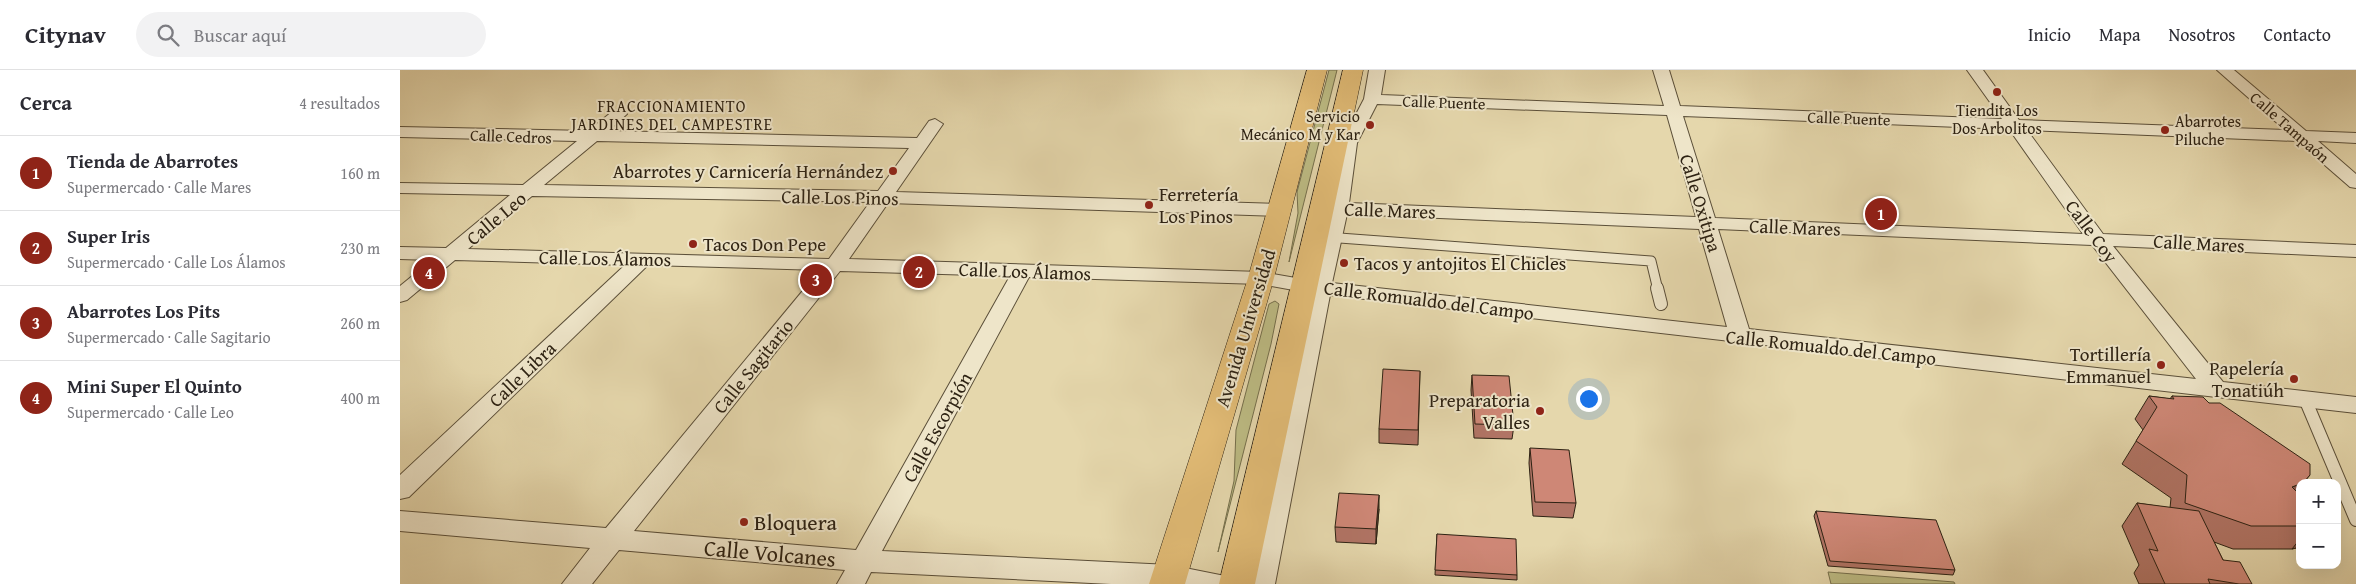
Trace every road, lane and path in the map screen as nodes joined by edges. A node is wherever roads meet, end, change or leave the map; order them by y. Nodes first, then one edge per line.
1 (1317, 70) edge
2 (1353, 70) edge
3 (1377, 70) edge
4 (1661, 70) edge
5 (1975, 70) edge
6 (2225, 70) edge
7 (1372, 99) junction
8 (1673, 111) junction
9 (619, 114) dead end
10 (936, 124) dead end
11 (2015, 124) junction
12 (400, 132) edge
13 (2300, 136) junction
14 (590, 138) junction
15 (2356, 138) edge
16 (922, 144) junction
17 (2356, 183) edge
18 (400, 188) edge
19 (527, 192) junction
20 (884, 198) junction
21 (1330, 207) junction
22 (1280, 210) junction
23 (1707, 223) junction
24 (1325, 236) junction
25 (2096, 238) junction
26 (2356, 251) edge
27 (400, 253) edge
28 (452, 254) junction
29 (644, 258) junction
30 (834, 266) junction
31 (1023, 270) junction
32 (1260, 278) junction
33 (1314, 287) junction
34 (400, 296) edge
35 (1660, 304) dead end
36 (1741, 337) junction
37 (2215, 388) junction
38 (2305, 399) junction
39 (2356, 405) edge
40 (400, 490) edge
41 (2356, 520) edge
42 (400, 521) edge
43 (612, 539) junction
44 (864, 561) junction
45 (1169, 580) edge
46 (576, 584) edge
47 (851, 584) edge
48 (1215, 584) edge
49 (1237, 584) edge
50 (1261, 584) edge

1 - 22 main road, Avenida Universidad
2 - 21 main road
3 - 7 street
4 - 8 street, Calle Oxitipa
5 - 11 street, Calle Coy
6 - 13 street, Calle Tampaón
7 - 8 street, Calle Puente
7 - 21 street
8 - 11 street, Calle Puente
8 - 23 street, Calle Oxitipa
9 - 14 street, Calle Leo
10 - 16 street, Calle Sagitario
11 - 13 street, Calle Puente
11 - 25 street, Calle Coy
12 - 14 street, Calle Cedros
13 - 15 street, Calle Puente
13 - 17 street, Calle Tampaón
14 - 16 street, Calle Cedros
14 - 19 street, Calle Leo
16 - 20 street, Calle Sagitario
18 - 19 street, Calle Los Pinos
19 - 20 street, Calle Los Pinos
19 - 28 street, Calle Leo
20 - 22 street, Calle Los Pinos
20 - 30 street, Calle Sagitario
21 - 23 street, Calle Mares
21 - 24 main road
22 - 32 main road, Avenida Universidad
23 - 25 street, Calle Mares
23 - 36 street, Calle Oxitipa
24 - 33 main road
24 - 35 lane
25 - 26 street, Calle Mares
25 - 37 street, Calle Coy
27 - 28 street, Calle Los Álamos
28 - 29 street, Calle Los Álamos
28 - 34 street, Calle Leo
29 - 30 street, Calle Los Álamos
29 - 40 street, Calle Libra
30 - 31 street, Calle Los Álamos
30 - 43 street, Calle Sagitario
31 - 32 street, Calle Los Álamos
31 - 44 street, Calle Escorpión
32 - 33 street, Calle Los Álamos
32 - 45 main road, Avenida Universidad
33 - 36 street, Calle Romualdo del Campo
33 - 49 main road
33 - 50 street
36 - 37 street, Calle Romualdo del Campo
37 - 38 street, Calle Romualdo del Campo
38 - 39 street, Calle Romualdo del Campo
38 - 41 lane
42 - 43 street, Calle Volcanes
43 - 44 street, Calle Volcanes
43 - 46 street, Calle Sagitario
44 - 45 street, Calle Volcanes
44 - 47 street, Calle Escorpión
45 - 48 street, Calle Volcanes

